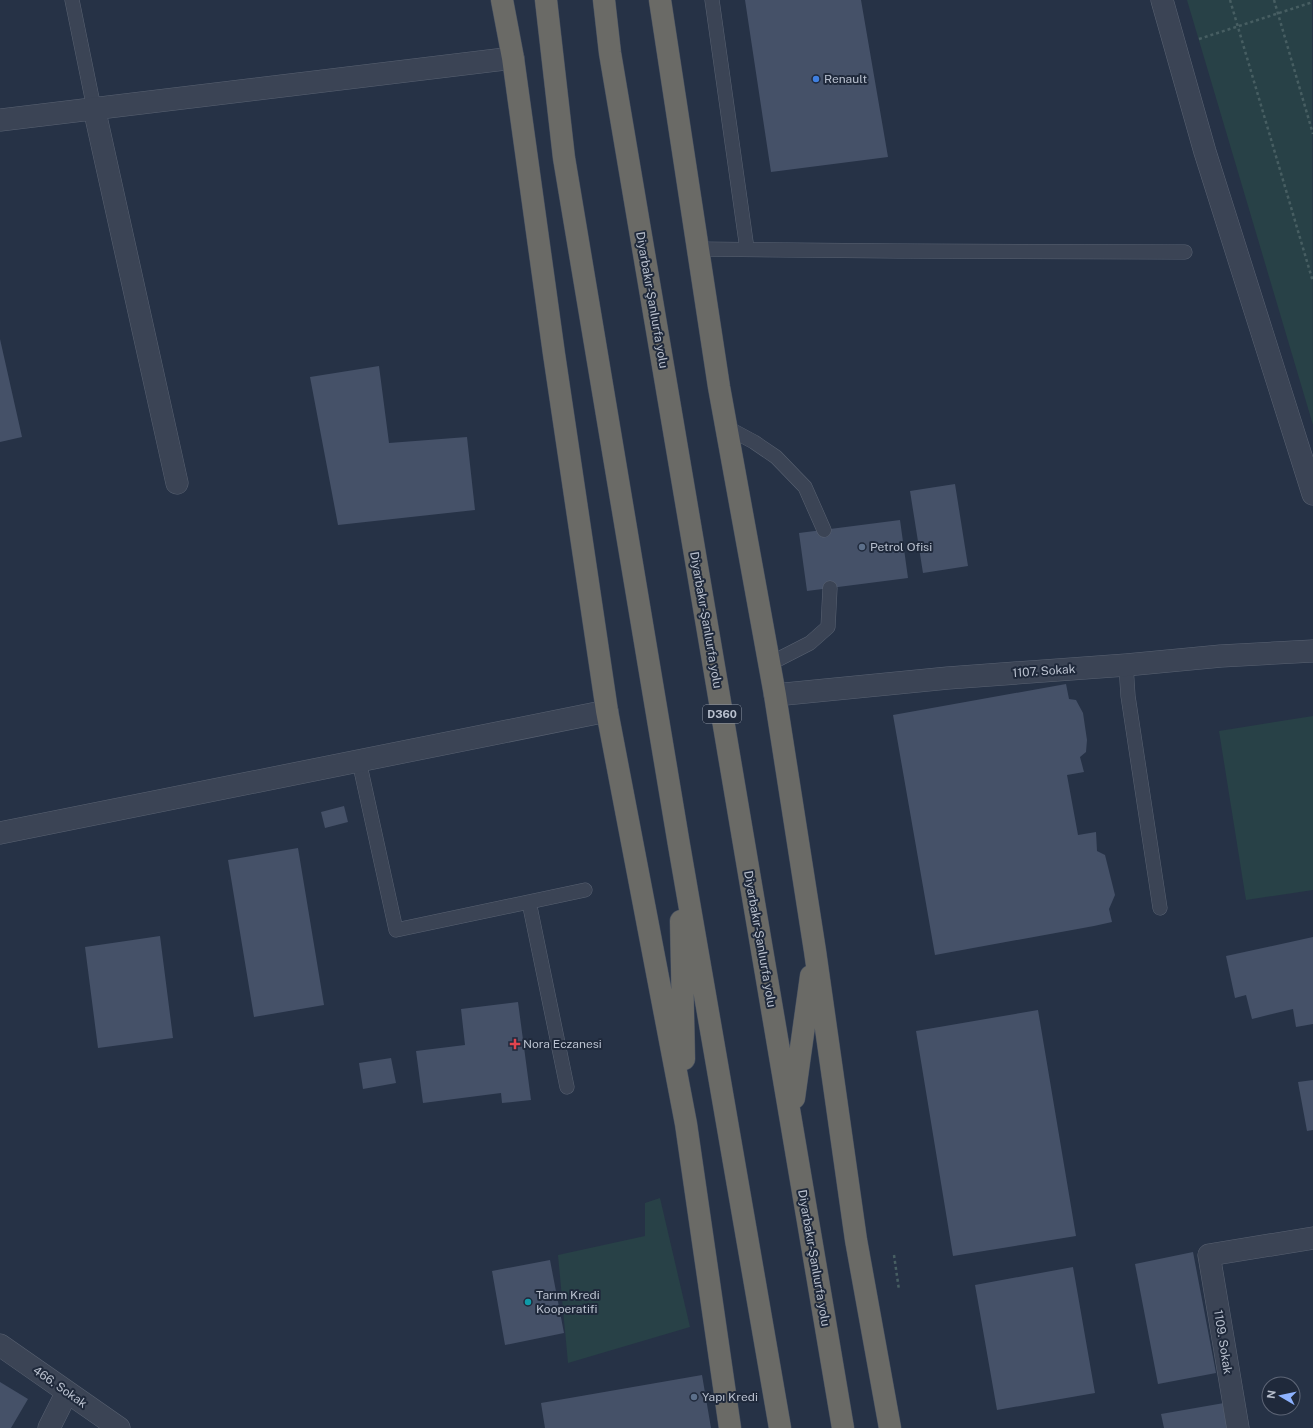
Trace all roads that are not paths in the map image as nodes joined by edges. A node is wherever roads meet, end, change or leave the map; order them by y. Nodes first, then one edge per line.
1 (72, 0) edge
2 (502, 0) edge
3 (546, 0) edge
4 (604, 0) edge
5 (660, 0) edge
6 (712, 0) edge
7 (1162, 0) edge
8 (512, 58) junction
9 (94, 108) junction
10 (0, 120) edge
11 (698, 249) junction
12 (747, 249) junction
13 (1184, 252) dead end
14 (726, 427) junction
15 (177, 482) dead end
16 (1313, 494) edge
17 (824, 530) dead end
18 (830, 588) dead end
19 (1313, 651) edge
20 (769, 664) junction
21 (1126, 665) junction
22 (775, 695) junction
23 (608, 711) junction
24 (359, 761) junction
25 (0, 833) edge
26 (679, 845) junction
27 (585, 890) dead end
28 (529, 902) junction
29 (1160, 908) dead end
30 (814, 951) junction
31 (567, 1087) dead end
32 (791, 1120) junction
33 (686, 1124) junction
34 (1313, 1238) edge
35 (0, 1345) edge
36 (67, 1392) junction
37 (49, 1428) edge
38 (119, 1428) edge
39 (730, 1428) edge
40 (780, 1428) edge
41 (843, 1428) edge
42 (890, 1428) edge
43 (1238, 1428) edge

1 - 9 lane
2 - 8 highway
3 - 26 highway
4 - 32 highway, Diyarbakır-Şanlıurfa yolu / D360
5 - 11 highway
6 - 12 lane
7 - 16 street
8 - 9 street
8 - 23 highway
9 - 10 street
9 - 15 street
11 - 12 lane
11 - 14 highway
12 - 13 lane
14 - 17 lane
14 - 20 highway
18 - 20 lane
19 - 21 street, 1107. Sokak
20 - 22 highway
21 - 22 street, 1107. Sokak
21 - 29 lane
22 - 30 highway
23 - 24 street
23 - 33 highway
24 - 25 street
24 - 28 lane
26 - 33 highway
26 - 40 highway
27 - 28 lane
28 - 31 lane
30 - 32 highway
30 - 42 highway
32 - 41 highway, Diyarbakır-Şanlıurfa yolu / D360
33 - 39 highway
34 - 43 street, 1109. Sokak
35 - 36 street, 466. Sokak
36 - 37 street
36 - 38 street, 466. Sokak

